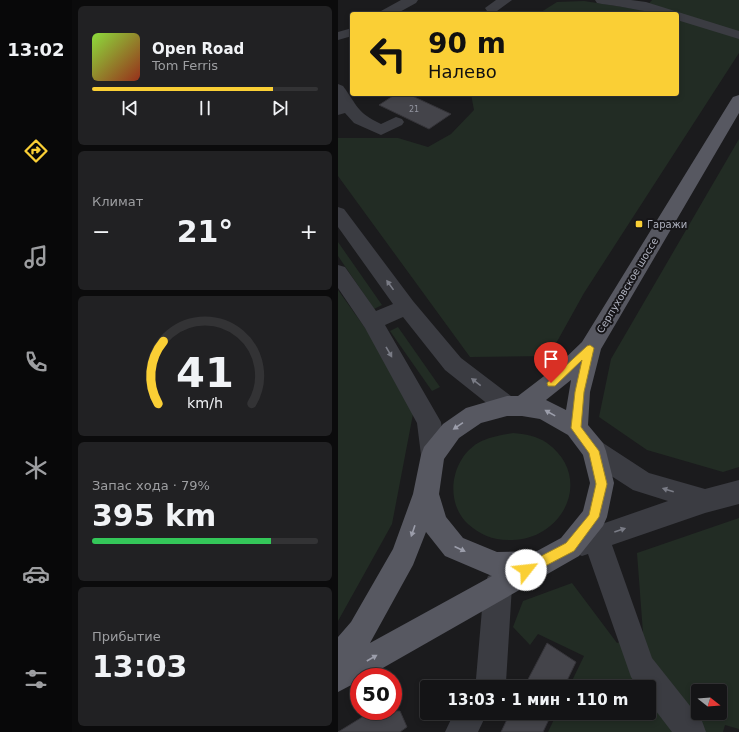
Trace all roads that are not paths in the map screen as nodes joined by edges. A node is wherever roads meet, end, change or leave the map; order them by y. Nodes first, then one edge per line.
1 (411, 0) edge
2 (505, 0) edge
3 (602, 0) edge
4 (648, 3) edge
5 (492, 8) dead end
6 (390, 12) edge
7 (668, 12) edge
8 (679, 17) edge
9 (350, 33) edge
10 (739, 35) edge
11 (338, 36) edge
12 (338, 89) edge
13 (739, 100) edge
14 (343, 108) edge
15 (396, 122) dead end
16 (338, 213) edge
17 (338, 272) edge
18 (406, 307) junction
19 (372, 322) junction
20 (590, 348) junction
21 (514, 406) junction
22 (576, 428) junction
23 (594, 451) junction
24 (433, 455) junction
25 (739, 492) edge
26 (426, 494) junction
27 (705, 501) junction
28 (596, 538) junction
29 (570, 547) junction
30 (540, 562) junction
31 (498, 586) junction
32 (338, 660) edge
33 (338, 677) edge
34 (491, 680) edge
35 (468, 720) edge
36 (460, 732) edge
37 (691, 732) edge

1 - 6 street
2 - 5 street
3 - 4 street
4 - 7 street
8 - 10 street
9 - 11 street
12 - 14 street
13 - 20 main road, Серпуховское шоссе
14 - 15 street
18 -> 16 street
17 - 19 street
18 - 19 street
21 -> 18 street
19 -> 24 street
20 - 21 main road
20 - 22 main road
22 -> 21 main road
21 -> 24 main road
22 - 23 main road
27 -> 23 street
23 - 29 main road
24 - 26 main road
25 - 27 street
26 -> 30 main road
26 -> 32 main road
28 -> 27 street
28 - 29 street
28 - 37 street
29 - 30 main road
30 - 31 main road
33 -> 31 main road
31 - 34 street
35 - 36 street

